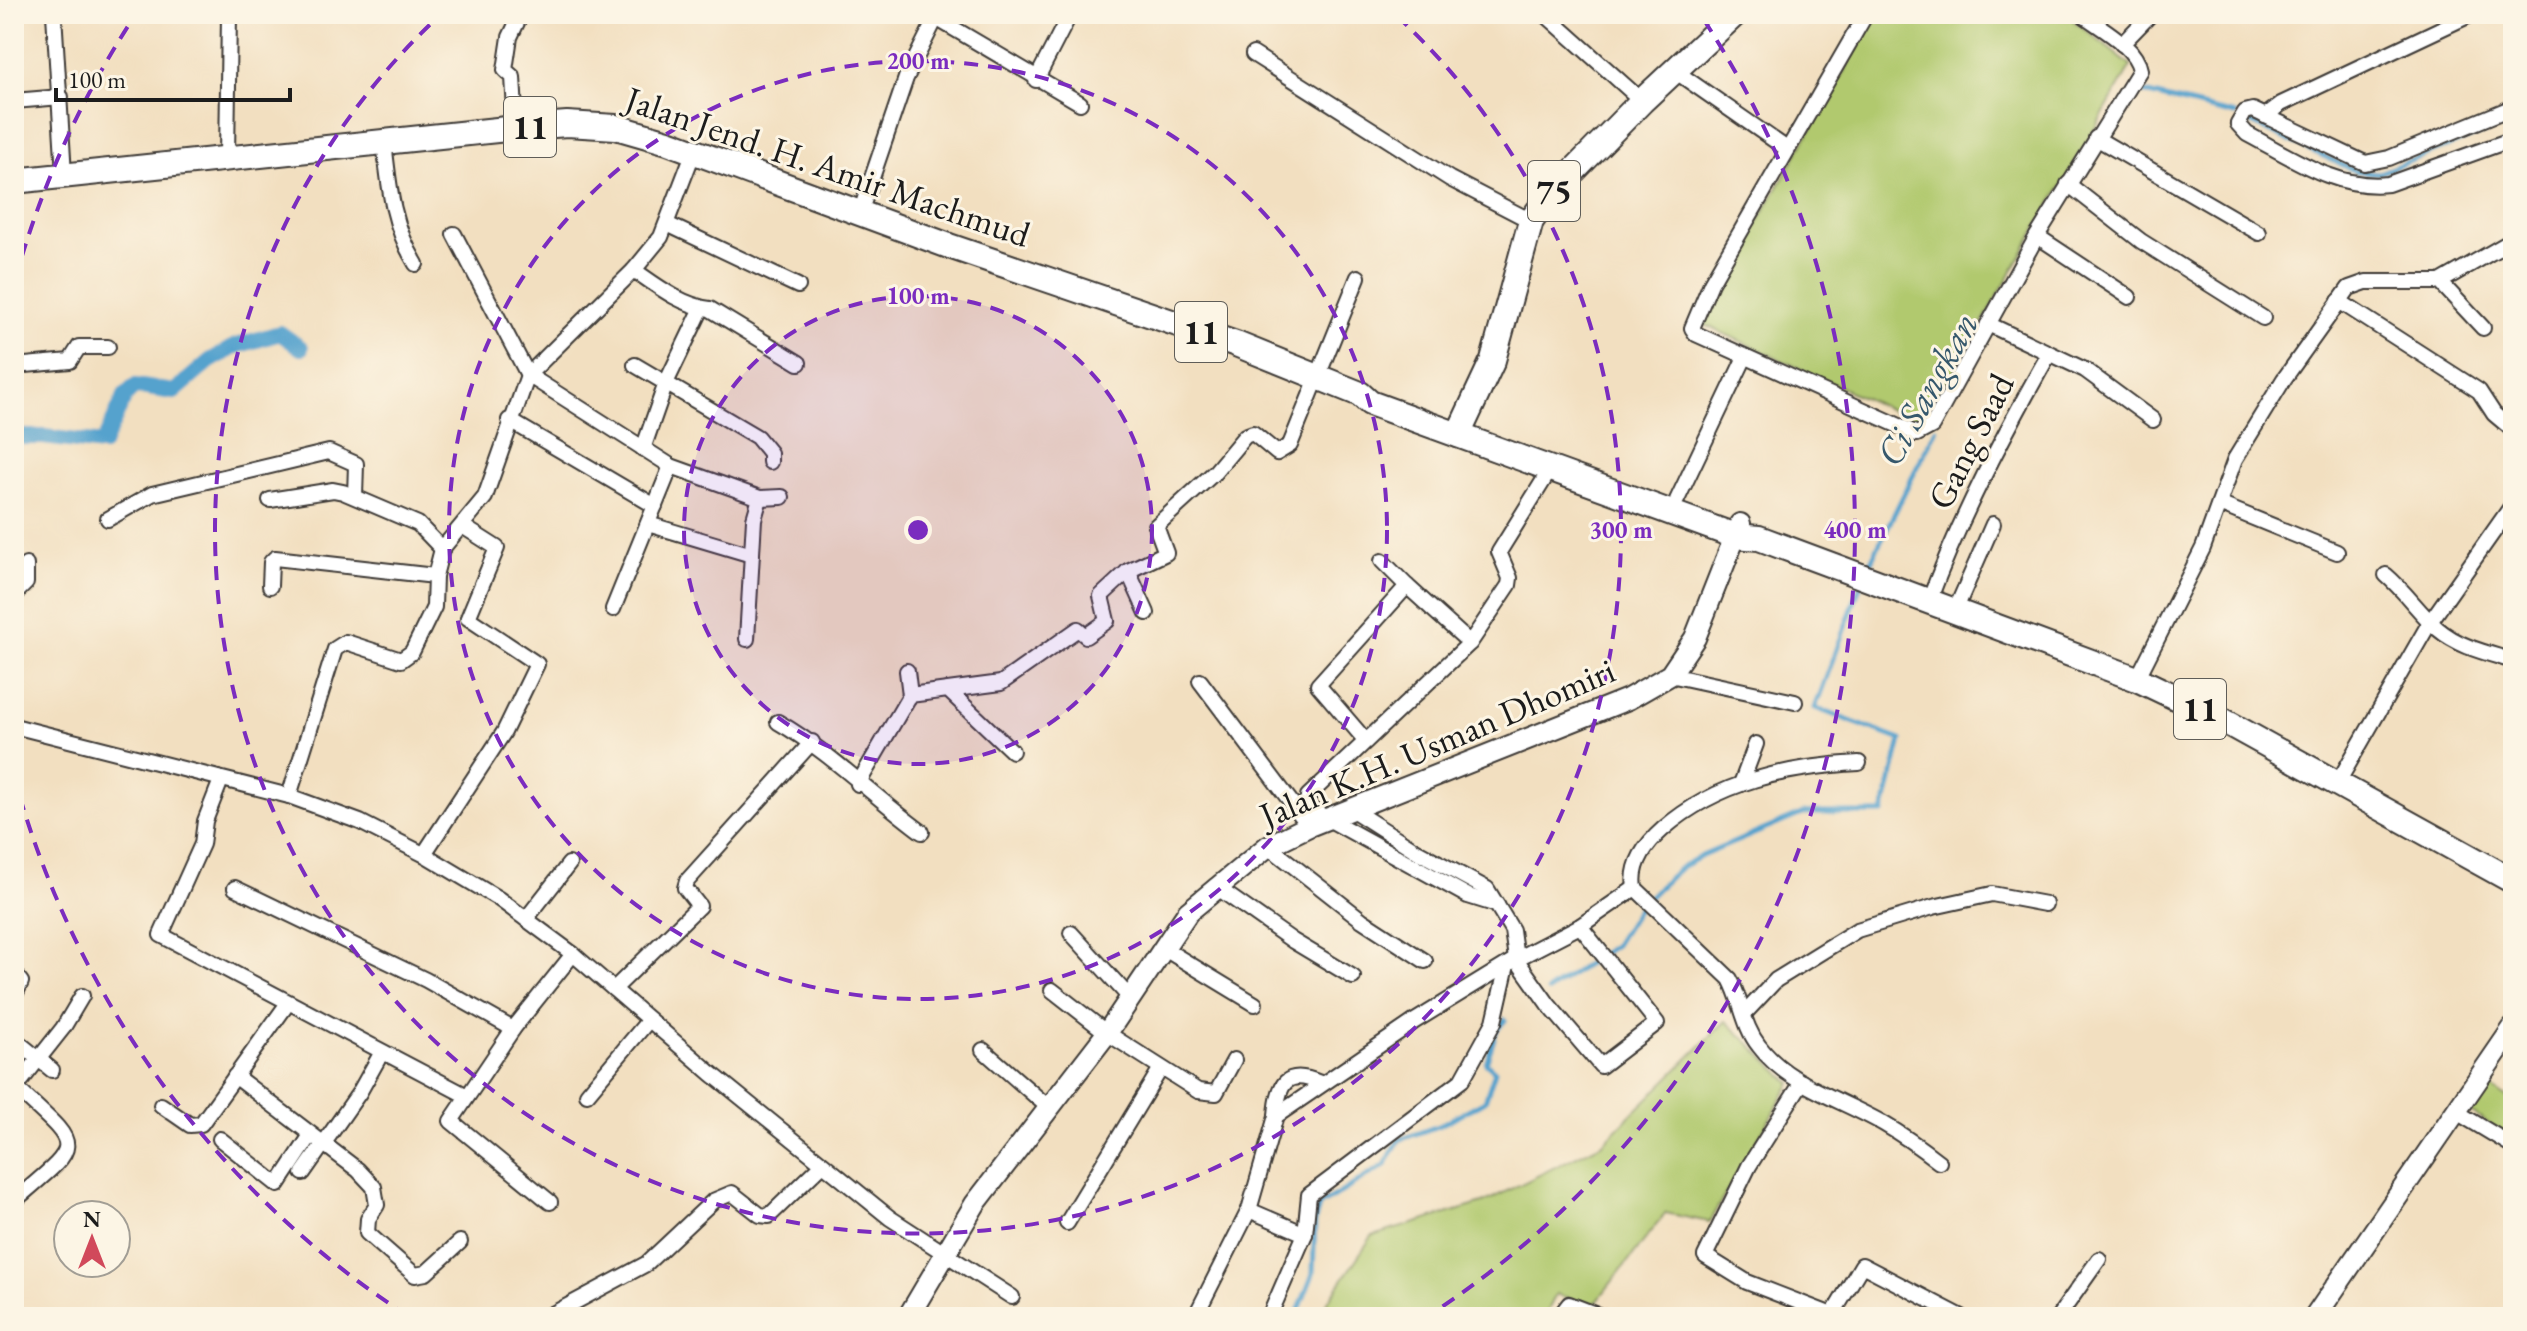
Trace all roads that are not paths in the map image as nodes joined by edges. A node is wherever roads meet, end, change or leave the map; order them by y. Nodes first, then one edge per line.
1 (54, 14) edge
2 (229, 14) edge
3 (521, 14) edge
4 (1070, 14) edge
5 (1545, 14) edge
6 (1735, 14) edge
7 (1866, 14) edge
8 (2082, 14) edge
9 (2151, 14) edge
10 (2472, 14) edge
11 (941, 17) edge
12 (2122, 44) junction
13 (1253, 54) dead end
14 (1675, 71) junction
15 (1036, 80) junction
16 (61, 97) junction
17 (14, 101) edge
18 (1642, 101) junction
19 (1080, 103) dead end
20 (2513, 107) edge
21 (2265, 116) junction
22 (516, 128) junction
23 (2096, 138) junction
24 (2513, 139) edge
25 (384, 141) junction
26 (1787, 149) junction
27 (694, 151) junction
28 (227, 157) junction
29 (64, 174) junction
30 (14, 181) edge
31 (2068, 184) junction
32 (860, 213) junction
33 (1531, 221) junction
34 (667, 224) junction
35 (2259, 233) dead end
36 (454, 234) dead end
37 (2037, 236) junction
38 (2513, 240) edge
39 (416, 264) dead end
40 (634, 270) junction
41 (1358, 277) dead end
42 (2440, 282) junction
43 (798, 286) dead end
44 (2129, 297) dead end
45 (2339, 301) junction
46 (702, 308) junction
47 (2263, 318) dead end
48 (1991, 325) junction
49 (2483, 328) dead end
50 (108, 347) dead end
51 (2049, 354) junction
52 (1745, 357) junction
53 (799, 363) dead end
54 (635, 365) dead end
55 (14, 366) edge
56 (533, 369) junction
57 (1319, 377) junction
58 (666, 383) junction
59 (509, 420) junction
60 (2153, 420) dead end
61 (1460, 430) junction
62 (2513, 430) edge
63 (643, 449) junction
64 (770, 462) dead end
65 (671, 466) junction
66 (1550, 470) junction
67 (355, 496) junction
68 (782, 497) dead end
69 (760, 498) junction
70 (270, 500) dead end
71 (1677, 500) junction
72 (2219, 504) junction
73 (2513, 504) edge
74 (655, 506) junction
75 (108, 519) dead end
76 (648, 524) junction
77 (1993, 524) dead end
78 (464, 527) junction
79 (1745, 532) junction
80 (442, 549) junction
81 (2337, 552) dead end
82 (752, 555) junction
83 (1382, 561) dead end
84 (26, 565) dead end
85 (1128, 571) junction
86 (2386, 575) dead end
87 (435, 576) junction
88 (270, 586) dead end
89 (1407, 586) junction
90 (14, 595) edge
91 (1929, 601) junction
92 (613, 609) dead end
93 (1955, 611) junction
94 (1147, 613) dead end
95 (2430, 622) junction
96 (747, 639) dead end
97 (1470, 643) junction
98 (2513, 651) edge
99 (907, 671) dead end
100 (1670, 675) junction
101 (2137, 679) junction
102 (1200, 681) dead end
103 (951, 693) junction
104 (910, 695) junction
105 (1795, 702) dead end
106 (778, 722) dead end
107 (14, 726) edge
108 (1366, 741) junction
109 (812, 742) junction
110 (1756, 744) dead end
111 (1012, 751) dead end
112 (1859, 763) dead end
113 (221, 780) junction
114 (858, 784) junction
115 (1741, 784) junction
116 (2337, 784) junction
117 (289, 796) junction
118 (1351, 809) junction
119 (1331, 818) junction
120 (1309, 826) junction
121 (922, 832) dead end
122 (1268, 846) junction
123 (424, 854) junction
124 (569, 864) dead end
125 (2513, 881) edge
126 (1215, 886) junction
127 (235, 888) dead end
128 (1635, 888) junction
129 (2045, 904) dead end
130 (1497, 905) junction
131 (526, 919) junction
132 (1580, 926) junction
133 (1071, 933) dead end
134 (1163, 948) junction
135 (573, 954) junction
136 (1425, 961) dead end
137 (1511, 962) junction
138 (14, 973) edge
139 (1353, 977) dead end
140 (614, 989) junction
141 (1052, 990) dead end
142 (82, 996) dead end
143 (14, 997) edge
144 (1131, 999) junction
145 (288, 1003) junction
146 (1255, 1004) dead end
147 (1744, 1014) junction
148 (648, 1021) junction
149 (2513, 1028) edge
150 (513, 1029) junction
151 (1107, 1033) junction
152 (14, 1039) edge
153 (983, 1050) dead end
154 (382, 1052) junction
155 (39, 1060) junction
156 (1234, 1060) dead end
157 (1161, 1068) junction
158 (52, 1070) dead end
159 (235, 1076) junction
160 (1802, 1082) junction
161 (1320, 1083) junction
162 (15, 1089) edge
163 (587, 1094) dead end
164 (467, 1096) junction
165 (161, 1105) dead end
166 (1048, 1107) junction
167 (2455, 1111) junction
168 (1276, 1116) junction
169 (311, 1135) junction
170 (220, 1139) dead end
171 (323, 1146) junction
172 (2513, 1146) edge
173 (1939, 1162) dead end
174 (822, 1165) junction
175 (303, 1173) dead end
176 (14, 1201) edge
177 (550, 1202) dead end
178 (1249, 1210) junction
179 (1067, 1223) dead end
180 (1305, 1234) junction
181 (460, 1242) dead end
182 (944, 1256) junction
183 (2099, 1259) dead end
184 (1012, 1297) dead end
185 (1832, 1316) edge
186 (547, 1317) edge
187 (754, 1317) edge
188 (767, 1317) edge
189 (908, 1317) edge
190 (1195, 1317) edge
191 (1269, 1317) edge
192 (1559, 1317) edge
193 (1603, 1317) edge
194 (1962, 1317) edge
195 (2058, 1317) edge
196 (2315, 1317) edge

1 - 16 street
2 - 28 street
3 - 22 street
4 - 15 street
5 - 18 street
6 - 14 main road, 75
7 - 26 street
8 - 12 street
9 - 12 street
10 - 21 street
11 - 15 street
11 - 32 street
12 - 23 street
13 - 33 street
14 - 18 main road, 75
14 - 26 street
15 - 19 street
16 - 17 street
16 - 29 street
18 - 33 main road, 75
20 - 21 street
21 - 24 street
22 - 25 main road, Jalan Jend. H. Amir Machmud / 11
22 - 27 main road, Jalan Jend. H. Amir Machmud / 11
23 - 31 street
23 - 35 street
25 - 28 main road, Jalan Jend. H. Amir Machmud / 11
25 - 39 street
26 - 52 street
27 - 32 main road, Jalan Jend. H. Amir Machmud / 11
27 - 34 street
28 - 29 main road, Jalan Jend. H. Amir Machmud / 11
29 - 30 main road, Jalan Jend. H. Amir Machmud / 11
31 - 37 street
31 - 47 street
32 - 57 main road, Jalan Jend. H. Amir Machmud / 11
33 - 61 main road, 75
34 - 40 street
34 - 43 street
36 - 56 street
37 - 44 street
37 - 48 street
38 - 42 street
40 - 46 street
40 - 56 street
41 - 57 street
42 - 45 street
42 - 49 street
45 - 62 street
45 - 72 street
46 - 53 street
46 - 58 street
48 - 51 street
48 - 52 street
50 - 55 street
51 - 60 street
51 - 91 street, Gang Saad
52 - 71 street
54 - 58 street
56 - 59 street
56 - 63 street
57 - 61 main road, Jalan Jend. H. Amir Machmud / 11
57 - 85 street
58 - 63 street
58 - 64 street
59 - 74 street
59 - 78 street
61 - 66 main road, Jalan Jend. H. Amir Machmud / 11
61 - 71 main road, Jalan Jend. H. Amir Machmud / 11
63 - 65 street
65 - 69 street
65 - 74 street
66 - 79 main road, Jalan Jend. H. Amir Machmud / 11
66 - 97 street
67 - 70 street
67 - 75 street
67 - 80 street
68 - 69 street
69 - 82 street
71 - 79 main road, Jalan Jend. H. Amir Machmud / 11
72 - 81 street
72 - 101 street
73 - 95 street
74 - 76 street
76 - 82 street
76 - 92 street
77 - 93 street
78 - 80 street
78 - 123 street
79 - 91 main road, Jalan Jend. H. Amir Machmud / 11
79 - 100 main road, Jalan K.H. Usman Dhomiri
80 - 87 street
82 - 96 street
83 - 89 street
84 - 90 street
85 - 94 street
85 - 103 street
86 - 95 street
87 - 88 street
87 - 117 street
89 - 97 street
89 - 108 street
91 - 93 main road, Jalan Jend. H. Amir Machmud / 11
93 - 101 main road, Jalan Jend. H. Amir Machmud / 11
95 - 98 street
95 - 116 street
97 - 108 street
99 - 104 street
100 - 105 street
100 - 118 main road, Jalan K.H. Usman Dhomiri
101 - 116 main road, Jalan Jend. H. Amir Machmud / 11
102 - 120 street
103 - 104 street
103 - 111 street
104 - 114 street
106 - 109 street
107 - 113 street
108 - 119 street
109 - 114 street
109 - 140 street
110 - 115 street
112 - 115 street
113 - 117 street
113 - 145 street
114 - 121 street
115 - 128 street
116 - 125 main road, Jalan Jend. H. Amir Machmud / 11
117 - 123 street
118 - 119 main road, Jalan K.H. Usman Dhomiri
118 - 130 street
119 - 120 main road, Jalan K.H. Usman Dhomiri
119 - 130 street
120 - 122 main road, Jalan K.H. Usman Dhomiri
122 - 126 main road, Jalan K.H. Usman Dhomiri
122 - 136 street
123 - 131 street
124 - 131 street
126 - 134 main road, Jalan K.H. Usman Dhomiri
126 - 139 street
127 - 150 street
128 - 132 street
128 - 147 street
129 - 147 street
130 - 137 street
131 - 135 street
132 - 137 street
132 - 137 street
133 - 144 street
134 - 144 main road, Jalan K.H. Usman Dhomiri
134 - 146 street
135 - 140 street
135 - 150 street
137 - 161 street
137 - 180 street
138 - 143 street
140 - 148 street
141 - 151 street
142 - 155 street
144 - 151 main road, Jalan K.H. Usman Dhomiri
145 - 154 street
145 - 159 street
147 - 160 street
148 - 163 street
148 - 174 street
149 - 167 main road
150 - 164 street
151 - 157 street
151 - 166 main road, Jalan K.H. Usman Dhomiri
152 - 155 street
153 - 166 street
154 - 164 street
154 - 171 street
155 - 158 street
155 - 162 street
156 - 157 street
157 - 179 street
159 - 165 street
159 - 169 street
160 - 173 street
160 - 185 street
161 - 168 street
161 - 168 street
162 - 176 street
164 - 177 street
166 - 182 main road, Jalan K.H. Usman Dhomiri
167 - 172 street
167 - 196 main road
168 - 178 street
169 - 170 street
169 - 171 street
171 - 175 street
171 - 181 street
174 - 182 street
174 - 186 street
178 - 180 street
178 - 190 street
180 - 191 street
182 - 184 street
182 - 189 main road, Jalan K.H. Usman Dhomiri
183 - 195 street
185 - 194 street
187 - 188 street
192 - 193 street

